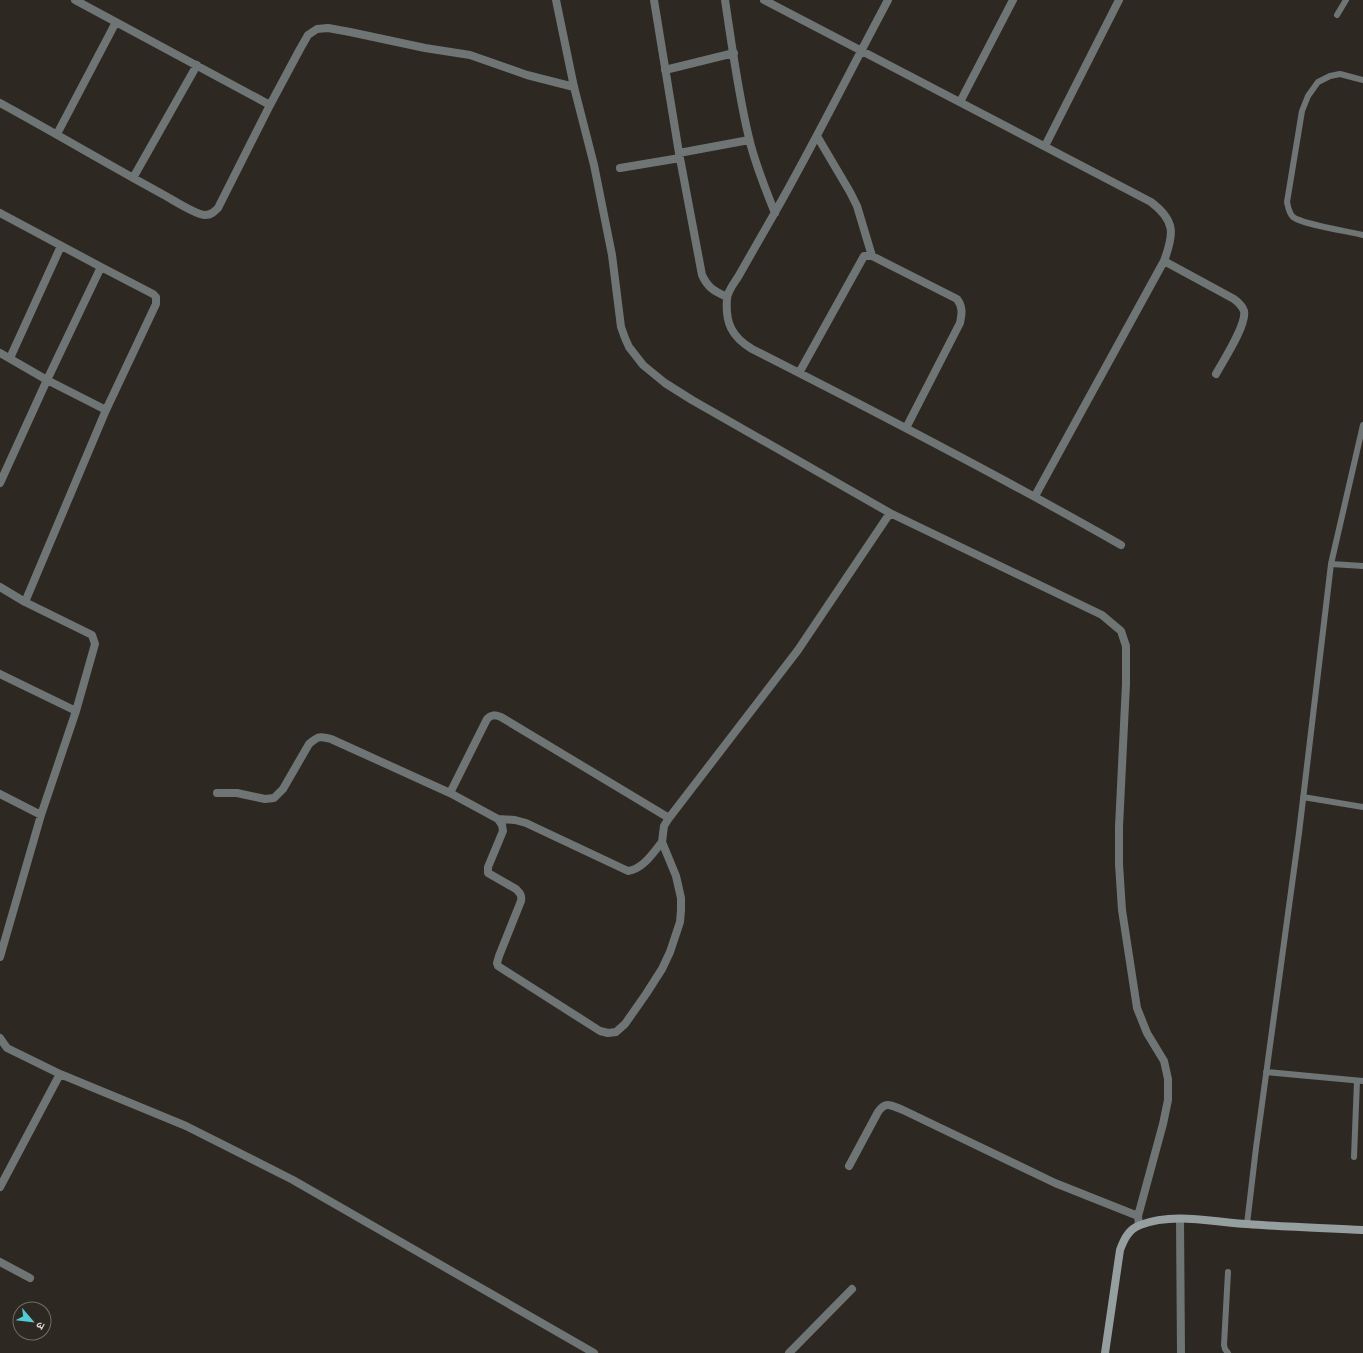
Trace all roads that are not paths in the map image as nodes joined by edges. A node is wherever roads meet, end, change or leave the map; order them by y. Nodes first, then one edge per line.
1 (75, 0) edge
2 (556, 0) edge
3 (654, 0) edge
4 (725, 0) edge
5 (764, 0) edge
6 (888, 0) edge
7 (1013, 0) edge
8 (1119, 0) edge
9 (1346, 0) edge
10 (1337, 15) dead end
11 (116, 22) junction
12 (861, 50) junction
13 (734, 53) junction
14 (197, 65) junction
15 (665, 70) junction
16 (1363, 80) edge
17 (574, 87) junction
18 (960, 102) junction
19 (0, 103) edge
20 (270, 105) junction
21 (57, 134) junction
22 (817, 136) junction
23 (749, 140) junction
24 (1045, 146) junction
25 (680, 155) junction
26 (620, 168) dead end
27 (133, 178) junction
28 (0, 213) edge
29 (775, 213) junction
30 (1363, 235) edge
31 (61, 246) junction
32 (872, 256) junction
33 (1164, 261) junction
34 (101, 267) junction
35 (727, 297) junction
36 (0, 353) edge
37 (10, 358) junction
38 (799, 373) junction
39 (1216, 374) dead end
40 (47, 380) junction
41 (106, 410) junction
42 (1363, 425) edge
43 (906, 428) junction
44 (0, 483) edge
45 (1035, 496) junction
46 (890, 513) junction
47 (1121, 546) dead end
48 (1331, 564) junction
49 (1363, 566) edge
50 (0, 587) edge
51 (25, 602) junction
52 (0, 674) edge
53 (76, 711) junction
54 (217, 793) dead end
55 (450, 793) junction
56 (0, 794) edge
57 (1303, 798) junction
58 (1363, 806) edge
59 (41, 814) junction
60 (669, 818) junction
61 (498, 819) junction
62 (662, 842) junction
63 (0, 957) edge
64 (2, 1043) edge
65 (1266, 1072) junction
66 (60, 1074) junction
67 (1360, 1081) edge
68 (1354, 1157) dead end
69 (849, 1166) dead end
70 (0, 1187) edge
71 (1138, 1216) junction
72 (1180, 1219) junction
73 (1247, 1224) junction
74 (1139, 1225) junction
75 (1363, 1230) edge
76 (0, 1262) edge
77 (1228, 1272) dead end
78 (30, 1278) dead end
79 (852, 1289) dead end
80 (594, 1353) edge
81 (789, 1353) edge
82 (1105, 1353) edge
83 (1181, 1353) edge
84 (1228, 1353) edge

1 - 11 street
2 - 17 street
3 - 15 street
4 - 13 street
5 - 12 street
6 - 12 street
7 - 18 street
8 - 24 street
9 - 10 lane
11 - 14 street
11 - 21 street
12 - 18 street
12 - 22 street
13 - 15 street
13 - 23 street
14 - 20 street
14 - 27 street
15 - 25 street
16 - 30 lane
17 - 20 street
17 - 46 street
18 - 24 street
19 - 21 street
20 - 27 street
21 - 27 street
22 - 29 street
22 - 32 street
23 - 25 street
23 - 29 street
24 - 33 street
25 - 26 street
25 - 35 street
28 - 31 street
29 - 35 street
31 - 34 street
31 - 37 street
32 - 38 street
32 - 43 street
33 - 39 street
33 - 45 street
34 - 40 street
34 - 41 street
35 - 38 street
36 - 37 street
37 - 40 street
38 - 43 street
40 - 41 street
40 - 44 street
41 - 51 street
42 - 48 lane
43 - 45 street
45 - 47 street
46 - 60 street
46 - 71 street
48 - 49 lane
48 - 57 lane
50 - 51 street
51 - 53 street
52 - 53 street
53 - 59 street
54 - 55 street
55 - 60 street
55 - 61 street
56 - 59 street
57 - 58 lane
57 - 65 lane
59 - 63 street
60 - 62 street
61 - 62 street
61 - 62 street
64 - 66 street
65 - 67 lane
65 - 73 lane
66 - 70 street
66 - 80 street
67 - 68 lane
69 - 71 street
71 - 74 street
72 - 73 street
72 - 74 street
72 - 83 street
73 - 75 street
74 - 82 street
76 - 78 street
77 - 84 lane
79 - 81 street

